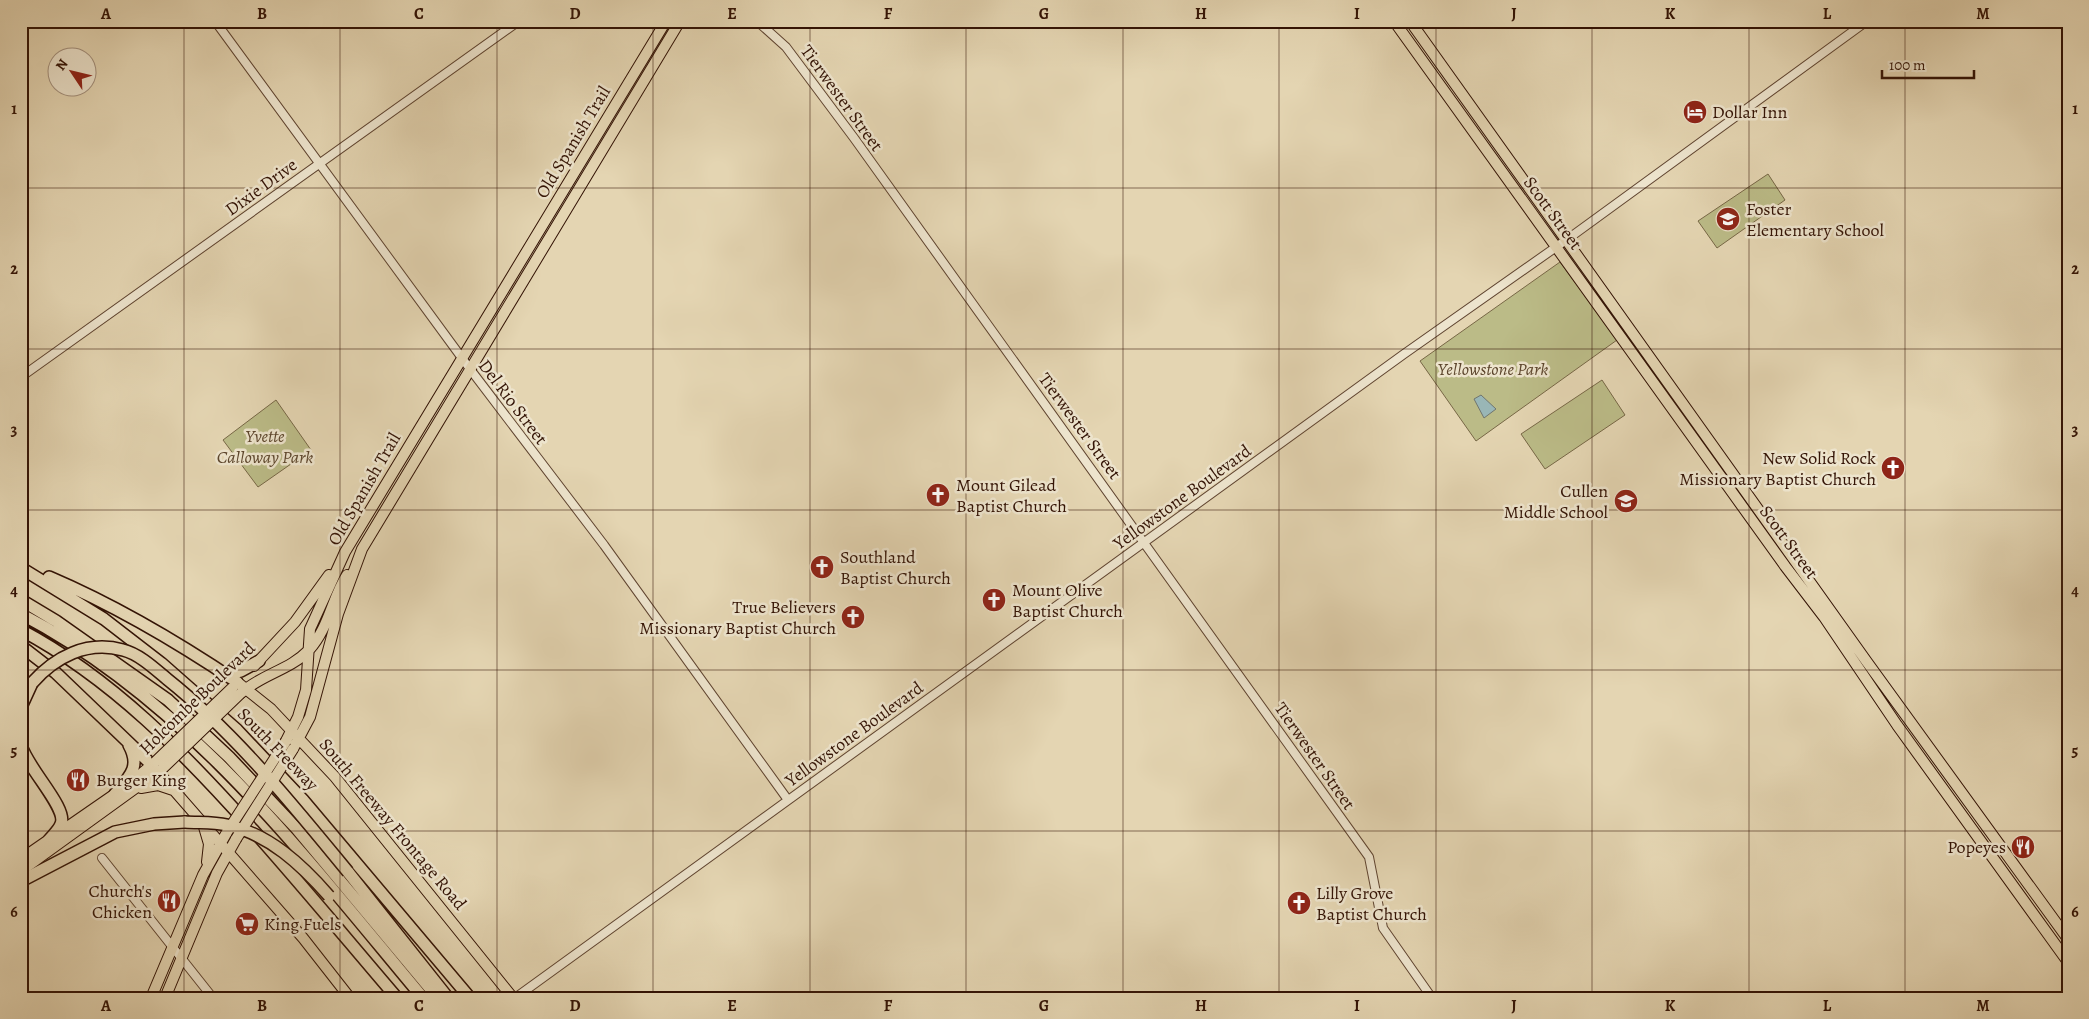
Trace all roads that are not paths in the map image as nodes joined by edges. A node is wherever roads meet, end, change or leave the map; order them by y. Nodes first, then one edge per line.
1 (215, 21) edge
2 (518, 21) edge
3 (666, 21) edge
4 (680, 21) edge
5 (757, 21) edge
6 (1394, 21) edge
7 (1410, 21) edge
8 (1868, 21) edge
9 (646, 53) junction
10 (658, 59) junction
11 (602, 126) junction
12 (613, 132) junction
13 (320, 164) junction
14 (1566, 239) junction
15 (1556, 245) junction
16 (1621, 316) junction
17 (1612, 322) junction
18 (462, 358) junction
19 (470, 369) junction
20 (21, 377) edge
21 (1144, 542) junction
22 (345, 552) junction
23 (358, 557) junction
24 (21, 567) edge
25 (21, 600) edge
26 (21, 614) edge
27 (21, 630) edge
28 (21, 646) edge
29 (308, 650) junction
30 (258, 661) junction
31 (226, 674) junction
32 (239, 688) junction
33 (21, 707) edge
34 (293, 730) junction
35 (300, 738) junction
36 (126, 739) junction
37 (21, 745) edge
38 (289, 745) junction
39 (157, 767) junction
40 (174, 791) junction
41 (131, 792) junction
42 (115, 794) junction
43 (788, 800) junction
44 (203, 824) junction
45 (49, 840) junction
46 (219, 843) junction
47 (228, 852) junction
48 (102, 858) dead end
49 (21, 859) edge
50 (241, 868) junction
51 (21, 871) edge
52 (203, 875) junction
53 (21, 881) edge
54 (214, 881) junction
55 (2068, 939) edge
56 (172, 946) junction
57 (182, 958) junction
58 (2068, 962) edge
59 (151, 998) edge
60 (164, 998) edge
61 (213, 998) edge
62 (350, 998) edge
63 (397, 998) edge
64 (413, 998) edge
65 (423, 998) edge
66 (438, 998) edge
67 (448, 998) edge
68 (470, 998) edge
69 (514, 998) edge
70 (1432, 998) edge

1 - 13 street, Del Rio Street
2 - 13 street, Dixie Drive
3 - 9 main road, Old Spanish Trail
4 - 10 main road, Old Spanish Trail
5 - 21 street, Tierwester Street
6 - 15 main road, Scott Street
7 - 14 main road, Scott Street
8 - 14 street, Yellowstone Boulevard
9 - 10 main road
9 - 11 main road, Old Spanish Trail
10 - 12 main road, Old Spanish Trail
11 - 12 main road
11 - 18 main road, Old Spanish Trail
12 - 19 main road, Old Spanish Trail
13 - 18 street, Del Rio Street
13 - 20 street, Dixie Drive
14 - 15 street, Yellowstone Boulevard
14 - 16 main road, Scott Street
15 - 17 main road, Scott Street
15 - 21 street, Yellowstone Boulevard
16 - 17 main road
16 - 55 main road, Scott Street
17 - 58 main road, Scott Street
18 - 19 street, Del Rio Street
18 - 22 main road, Old Spanish Trail
19 - 23 main road, Old Spanish Trail
19 - 43 street, Del Rio Street
21 - 43 street, Yellowstone Boulevard
21 - 70 street, Tierwester Street
22 - 29 main road, Old Spanish Trail
22 - 30 main road, Holcombe Boulevard
23 - 29 main road, Holcombe Boulevard
23 - 35 main road, Old Spanish Trail
24 - 31 highway
24 - 68 highway, South Freeway
25 - 66 highway
26 - 65 highway
27 - 63 highway
28 - 36 highway
29 - 32 main road, Holcombe Boulevard
29 - 34 main road, Old Spanish Trail
30 - 31 highway
30 - 32 main road, Holcombe Boulevard
31 - 32 highway
32 - 34 main road, South Freeway Frontage Road
32 - 39 main road, Holcombe Boulevard, bridge
33 - 67 highway, bridge
34 - 35 main road, South Freeway Frontage Road
34 - 38 main road, Old Spanish Trail
35 - 38 main road, Old Spanish Trail
35 - 69 main road, South Freeway Frontage Road
36 - 39 highway
36 - 42 highway
37 - 45 highway
38 - 46 main road, Old Spanish Trail, bridge
38 - 47 main road, Old Spanish Trail, bridge
39 - 40 main road
39 - 41 main road, Holcombe Boulevard
39 - 42 main road, Holcombe Boulevard
40 - 41 main road
40 - 44 main road
41 - 51 main road, Holcombe Boulevard
42 - 45 main road, Holcombe Boulevard
43 - 69 street, Yellowstone Boulevard
44 - 46 main road
44 - 52 main road
45 - 49 main road, Holcombe Boulevard
46 - 47 main road
46 - 52 main road, Old Spanish Trail
47 - 50 main road
47 - 54 main road, Old Spanish Trail
48 - 56 street
50 - 54 main road
50 - 62 main road
52 - 56 main road, Old Spanish Trail
53 - 64 highway, bridge
54 - 57 main road, Old Spanish Trail
56 - 57 street
56 - 59 main road, Old Spanish Trail
57 - 60 main road, Old Spanish Trail
57 - 61 street

